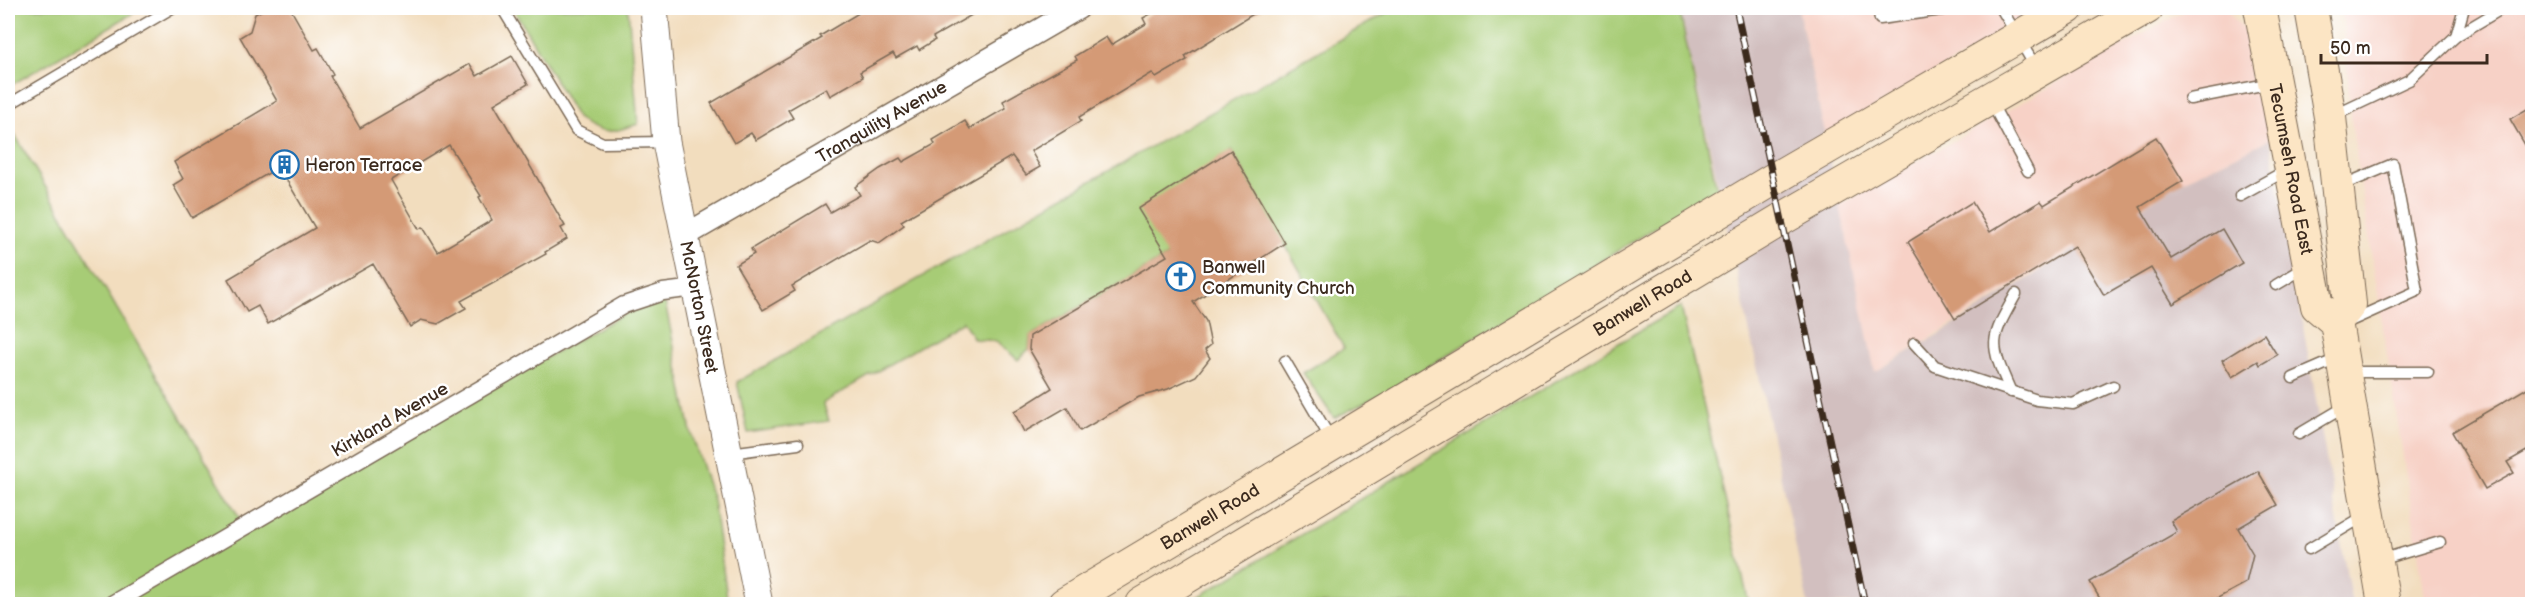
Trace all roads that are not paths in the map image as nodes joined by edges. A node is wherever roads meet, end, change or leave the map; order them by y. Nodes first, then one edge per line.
1 (172, 8) edge
2 (502, 8) edge
3 (654, 8) edge
4 (1078, 8) edge
5 (1878, 8) edge
6 (1955, 8) edge
7 (2001, 8) edge
8 (2068, 8) edge
9 (2147, 8) edge
10 (2260, 8) edge
11 (2312, 8) edge
12 (2464, 8) edge
13 (2503, 8) edge
14 (2456, 36) junction
15 (2018, 37) junction
16 (2037, 71) junction
17 (2274, 82) junction
18 (1989, 99) junction
19 (2190, 99) dead end
20 (8, 105) edge
21 (2330, 117) junction
22 (666, 142) junction
23 (2290, 168) junction
24 (2028, 171) dead end
25 (2338, 187) junction
26 (2240, 196) dead end
27 (686, 235) junction
28 (2309, 265) junction
29 (2276, 285) dead end
30 (695, 288) junction
31 (2016, 294) dead end
32 (1914, 343) dead end
33 (2340, 344) junction
34 (1285, 360) dead end
35 (2428, 372) dead end
36 (2293, 378) dead end
37 (2113, 386) dead end
38 (2012, 392) junction
39 (2350, 404) junction
40 (2299, 434) dead end
41 (1332, 442) junction
42 (798, 444) dead end
43 (730, 453) junction
44 (2368, 513) junction
45 (2440, 542) dead end
46 (2310, 549) dead end
47 (2376, 561) junction
48 (2380, 603) edge
49 (112, 604) edge
50 (759, 604) edge
51 (1064, 604) edge
52 (1142, 604) edge

1 - 20 lane
2 - 22 lane
3 - 22 street, McNorton Street
4 - 27 street, Tranquility Avenue
5 - 6 lane
7 - 15 lane
8 - 15 main road, Banwell Road
9 - 16 main road, Banwell Road
10 - 17 main road, Tecumseh Road East
11 - 21 main road, Tecumseh Road East
12 - 14 lane
13 - 14 lane
14 - 21 lane
15 - 16 lane
15 - 41 main road, Banwell Road
16 - 18 main road, Banwell Road
17 - 19 lane
17 - 23 main road, Tecumseh Road East
18 - 24 lane
18 - 52 main road, Banwell Road
21 - 25 main road, Tecumseh Road East
22 - 27 street, McNorton Street
23 - 26 lane
23 - 28 main road, Tecumseh Road East
25 - 33 main road, Tecumseh Road East
25 - 33 lane
27 - 30 street, McNorton Street
28 - 29 lane
28 - 33 main road, Tecumseh Road East
30 - 43 street, McNorton Street
30 - 49 street, Kirkland Avenue
31 - 38 lane
32 - 38 lane
33 - 35 lane
33 - 36 lane
33 - 39 main road
34 - 41 lane
37 - 38 lane
39 - 40 lane
39 - 44 main road
41 - 51 main road, Banwell Road
42 - 43 lane
43 - 50 street, McNorton Street
44 - 46 lane
44 - 47 main road
45 - 47 lane
47 - 48 main road

